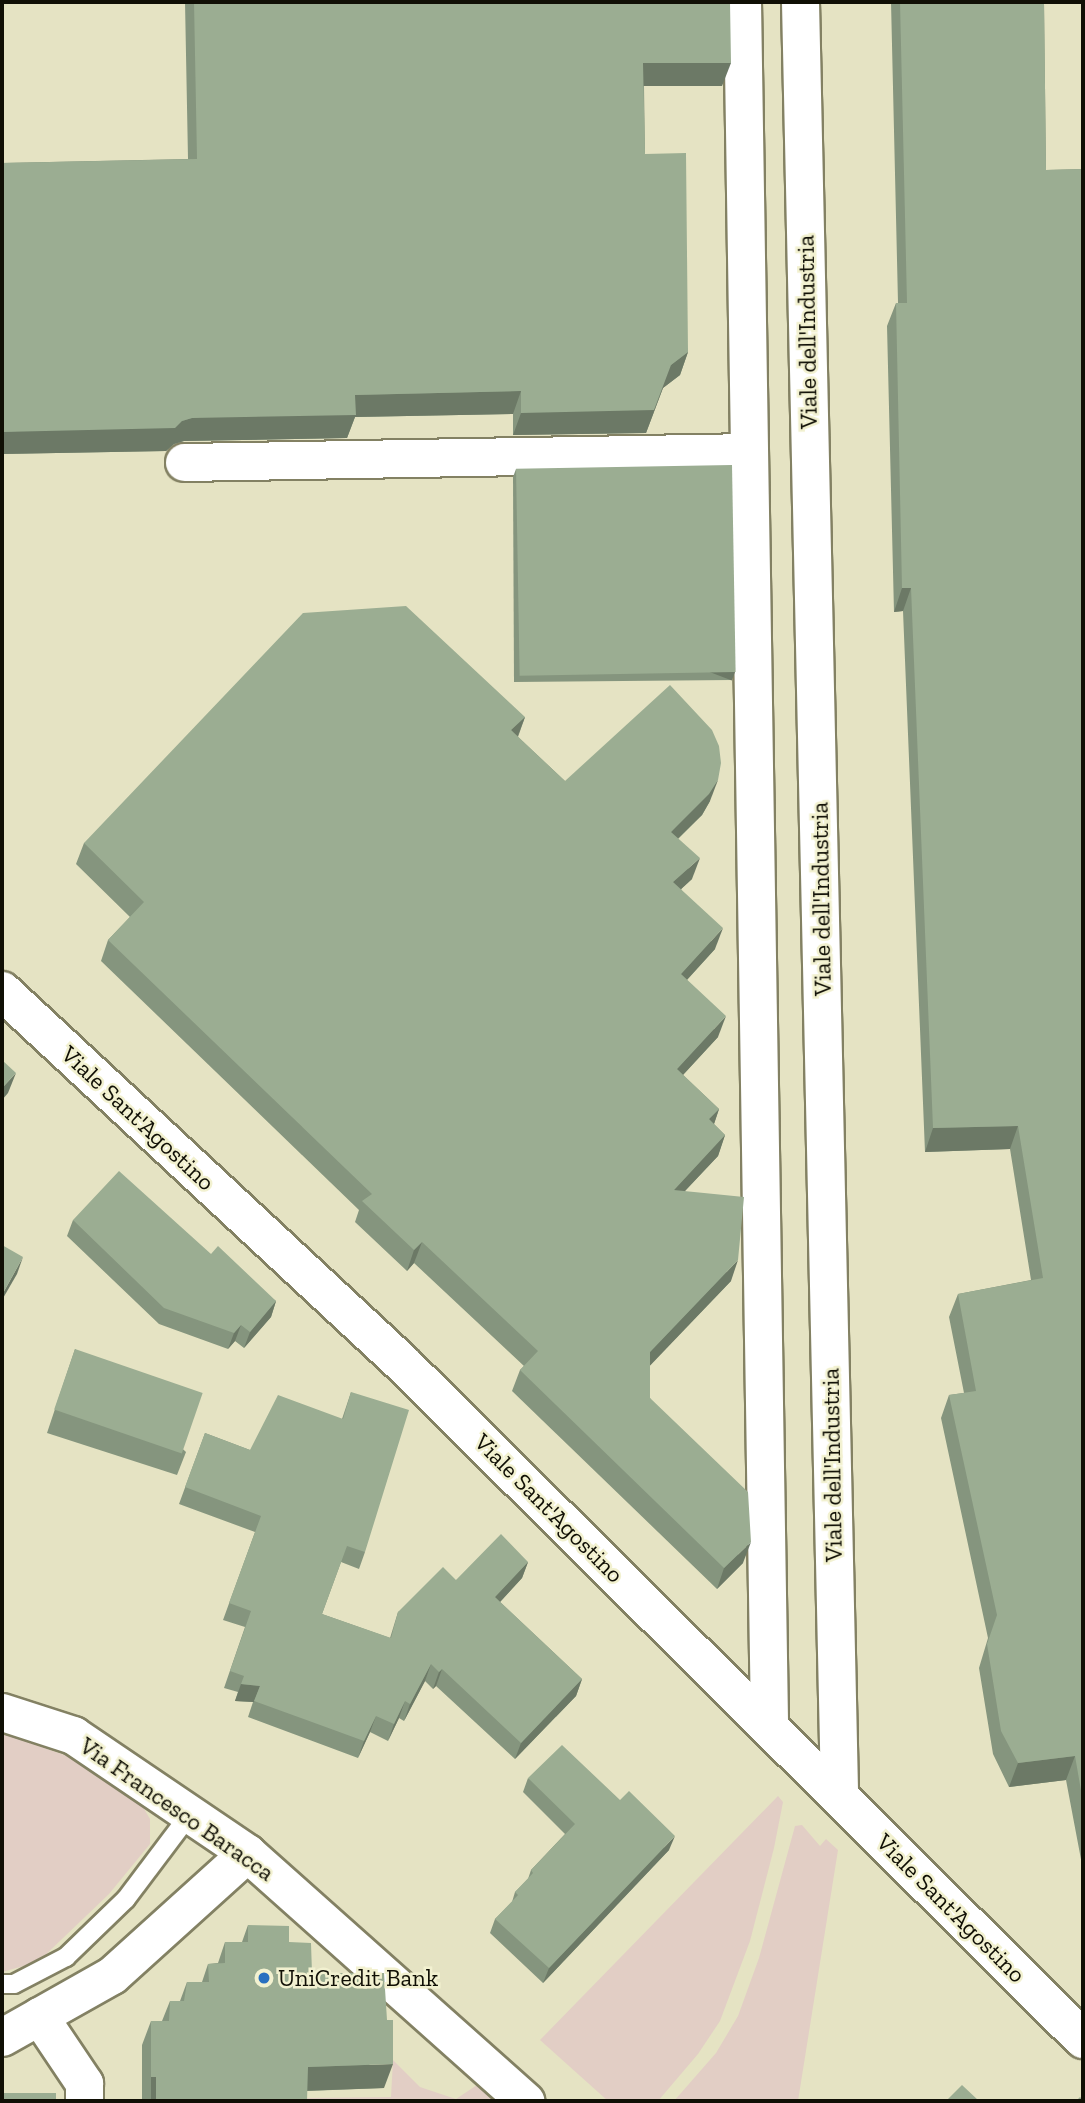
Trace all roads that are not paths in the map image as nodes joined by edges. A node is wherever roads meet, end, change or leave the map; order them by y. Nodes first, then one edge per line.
1 (742, 2) edge
2 (800, 2) edge
3 (749, 452) junction
4 (184, 462) dead end
5 (2, 991) edge
6 (2, 1712) edge
7 (769, 1725) junction
8 (839, 1796) junction
9 (190, 1814) junction
10 (247, 1853) junction
11 (2, 1984) edge
12 (39, 2016) junction
13 (2, 2037) edge
14 (1083, 2039) edge
15 (84, 2101) edge
16 (525, 2101) edge

1 - 3 street
2 - 8 street, Viale dell'Industria
3 - 4 street
3 - 7 street
5 - 7 main road, Viale Sant'Agostino
6 - 9 street, Via Francesco Baracca
7 - 8 main road, Viale Sant'Agostino
8 - 14 main road, Viale Sant'Agostino
9 - 10 street, Via Francesco Baracca
9 - 11 lane
10 - 12 street
10 - 16 street, Via Francesco Baracca
12 - 13 street
12 - 15 street

